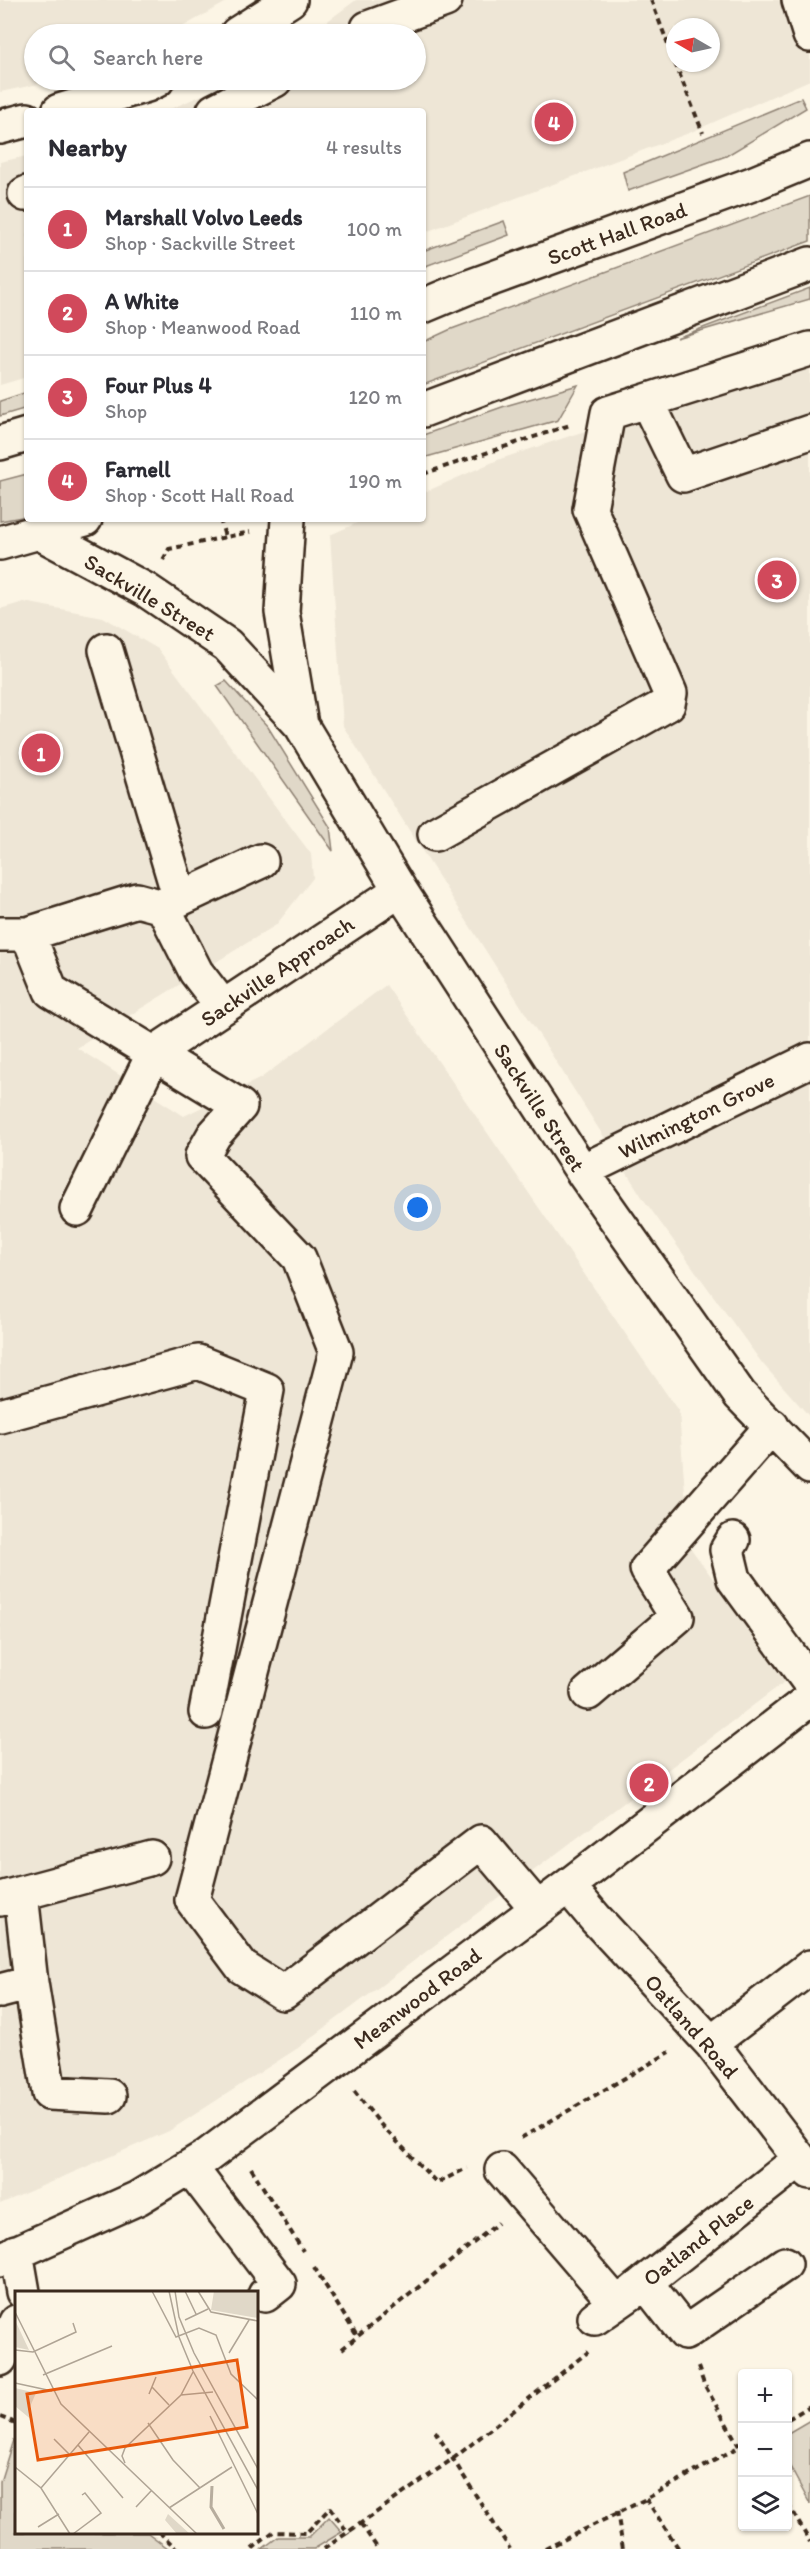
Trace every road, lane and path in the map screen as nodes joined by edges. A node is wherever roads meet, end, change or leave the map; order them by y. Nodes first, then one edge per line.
1 (290, 0) edge
2 (389, 0) edge
3 (446, 0) edge
4 (651, 0) edge
5 (799, 0) edge
6 (253, 24) edge
7 (363, 24) edge
8 (376, 24) edge
9 (810, 35) edge
10 (666, 39) edge
11 (679, 72) edge
12 (130, 90) edge
13 (255, 90) edge
14 (69, 108) edge
15 (220, 108) edge
16 (24, 121) edge
17 (0, 127) edge
18 (703, 133) dead end
19 (810, 160) edge
20 (810, 264) edge
21 (426, 305) edge
22 (810, 350) edge
23 (647, 401) junction
24 (426, 409) edge
25 (608, 413) junction
26 (810, 432) edge
27 (24, 436) edge
28 (0, 443) edge
29 (426, 473) edge
30 (75, 522) edge
31 (221, 522) edge
32 (287, 525) edge
33 (40, 533) junction
34 (225, 537) junction
35 (0, 543) edge
36 (146, 590) junction
37 (106, 650) dead end
38 (301, 725) junction
39 (435, 834) dead end
40 (261, 861) dead end
41 (400, 890) junction
42 (172, 903) junction
43 (14, 934) edge
44 (223, 1007) junction
45 (154, 1053) junction
46 (809, 1062) edge
47 (582, 1171) junction
48 (76, 1209) dead end
49 (0, 1416) edge
50 (772, 1426) junction
51 (810, 1467) edge
52 (732, 1540) dead end
53 (810, 1683) edge
54 (588, 1693) dead end
55 (810, 1699) edge
56 (206, 1712) dead end
57 (152, 1858) dead end
58 (568, 1886) junction
59 (10, 1896) edge
60 (537, 1908) junction
61 (810, 1967) edge
62 (31, 1983) junction
63 (0, 1991) edge
64 (706, 2038) junction
65 (331, 2063) junction
66 (109, 2096) dead end
67 (232, 2137) junction
68 (495, 2160) junction
69 (805, 2166) edge
70 (190, 2167) junction
71 (528, 2200) junction
72 (8, 2256) edge
73 (307, 2257) dead end
74 (785, 2264) dead end
75 (314, 2267) dead end
76 (645, 2282) junction
77 (23, 2291) edge
78 (265, 2295) dead end
79 (602, 2322) junction
80 (15, 2324) edge
81 (357, 2336) junction
82 (342, 2349) dead end
83 (0, 2359) edge
84 (704, 2384) dead end
85 (810, 2406) edge
86 (0, 2417) edge
87 (792, 2417) edge
88 (15, 2424) edge
89 (435, 2431) dead end
90 (738, 2441) edge
91 (738, 2448) edge
92 (454, 2458) junction
93 (646, 2499) junction
94 (617, 2511) junction
95 (792, 2511) edge
96 (361, 2524) junction
97 (161, 2534) edge
98 (349, 2534) junction
99 (810, 2542) edge
100 (177, 2549) edge
101 (252, 2549) edge
102 (324, 2549) edge
103 (378, 2549) edge
104 (510, 2549) edge
105 (546, 2549) edge
106 (623, 2549) edge
107 (679, 2549) edge

1 - 6 main road
2 - 7 main road
3 - 8 main road
4 - 10 path
5 - 9 main road
11 - 18 path
12 - 14 main road
13 - 15 main road
16 - 17 main road
19 - 21 main road, Scott Hall Road
20 - 24 main road
22 - 23 main road
23 - 25 main road
23 - 26 main road
25 - 29 path
25 - 39 main road
27 - 28 main road
30 - 33 main road
31 - 34 path
32 - 34 path
32 - 38 main road, Sackville Street
33 - 35 main road
33 - 36 main road, Sackville Street
34 - 36 path
36 - 38 main road, Sackville Street
37 - 42 main road
38 - 41 main road, Sackville Street
40 - 42 main road
41 - 44 main road, Sackville Approach
41 - 47 main road, Sackville Street
42 - 43 main road
42 - 44 main road
43 - 45 main road
44 - 45 main road, Sackville Approach
45 - 48 main road
45 - 60 main road
46 - 47 main road, Wilmington Grove
47 - 50 main road, Sackville Street
49 - 56 main road
50 - 51 main road, Sackville Street
50 - 54 main road
52 - 53 main road
55 - 58 main road, Meanwood Road
57 - 59 main road
58 - 60 main road, Meanwood Road
58 - 64 main road, Oatland Road
59 - 62 main road
60 - 65 main road, Meanwood Road
61 - 64 main road
62 - 63 main road
62 - 66 main road
64 - 68 path
64 - 69 main road, Oatland Road
65 - 67 main road, Meanwood Road
65 - 68 path
67 - 70 main road, Meanwood Road
67 - 73 path
68 - 71 main road
69 - 76 main road, Oatland Place
70 - 72 main road, Meanwood Road
70 - 78 main road
71 - 79 main road
71 - 81 path
72 - 77 main road
74 - 76 main road
75 - 81 path
76 - 79 main road, Oatland Place
79 - 92 path
80 - 83 main road
81 - 82 path
84 - 90 path
85 - 87 path
86 - 88 path
89 - 92 path
91 - 93 path
92 - 96 path
92 - 104 path
93 - 94 path
93 - 107 path
94 - 105 path
94 - 106 path
95 - 99 path
96 - 98 path
96 - 103 path
97 - 100 path
98 - 101 path
98 - 102 path

